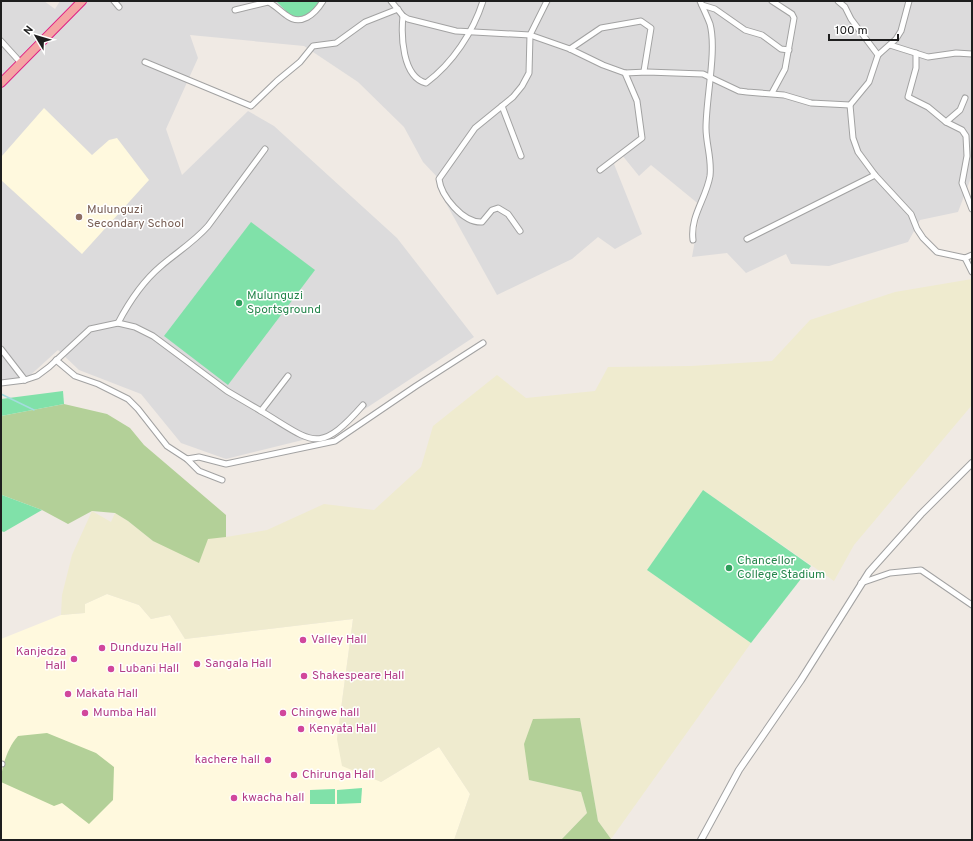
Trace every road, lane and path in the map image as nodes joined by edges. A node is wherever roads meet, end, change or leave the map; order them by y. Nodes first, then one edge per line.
1 (82, 1) edge
2 (114, 1) edge
3 (322, 1) edge
4 (391, 1) edge
5 (483, 1) edge
6 (547, 1) edge
7 (772, 1) edge
8 (838, 1) edge
9 (909, 1) edge
10 (701, 3) edge
11 (119, 7) dead end
12 (398, 9) junction
13 (235, 10) dead end
14 (403, 16) junction
15 (470, 32) junction
16 (530, 35) junction
17 (1, 41) edge
18 (890, 45) junction
19 (570, 49) junction
20 (789, 50) junction
21 (916, 53) junction
22 (972, 54) edge
23 (878, 55) junction
24 (145, 62) dead end
25 (21, 63) junction
26 (644, 72) junction
27 (625, 73) junction
28 (709, 76) junction
29 (1, 83) edge
30 (772, 93) junction
31 (964, 98) dead end
32 (850, 105) junction
33 (502, 106) junction
34 (946, 122) junction
35 (265, 149) dead end
36 (521, 156) dead end
37 (600, 170) dead end
38 (874, 174) junction
39 (972, 209) edge
40 (520, 231) dead end
41 (747, 239) dead end
42 (693, 240) dead end
43 (972, 255) edge
44 (965, 258) junction
45 (972, 272) edge
46 (118, 323) junction
47 (483, 343) dead end
48 (1, 349) edge
49 (56, 360) junction
50 (288, 376) dead end
51 (25, 380) junction
52 (1, 382) edge
53 (363, 405) dead end
54 (260, 411) junction
55 (188, 460) junction
56 (972, 463) edge
57 (222, 480) dead end
58 (860, 584) junction
59 (972, 605) edge
60 (701, 840) edge

1 - 25 highway
2 - 11 street
3 - 13 street
4 - 12 street
5 - 15 street
6 - 16 street
7 - 20 street
8 - 23 street
9 - 18 street
10 - 20 street
10 - 28 street
12 - 14 street
12 - 24 street
14 - 15 street
14 - 15 street
15 - 16 street
16 - 19 street
16 - 33 street
17 - 25 street
18 - 21 street
18 - 23 street
19 - 26 street
19 - 27 street
20 - 30 street
21 - 22 street
21 - 34 street
23 - 32 street
25 - 29 highway
26 - 27 street
26 - 28 street
27 - 37 street
28 - 30 street
28 - 42 street
30 - 32 street
31 - 34 street
32 - 38 street
33 - 36 street
33 - 40 street
34 - 39 street
35 - 46 street
38 - 41 street
38 - 44 street
43 - 44 street
44 - 45 street
46 - 49 street
46 - 54 street
47 - 55 street
48 - 51 street
49 - 51 street
49 - 55 street
50 - 54 street
51 - 52 street
53 - 54 street
55 - 57 street
56 - 58 street
58 - 59 street
58 - 60 street

